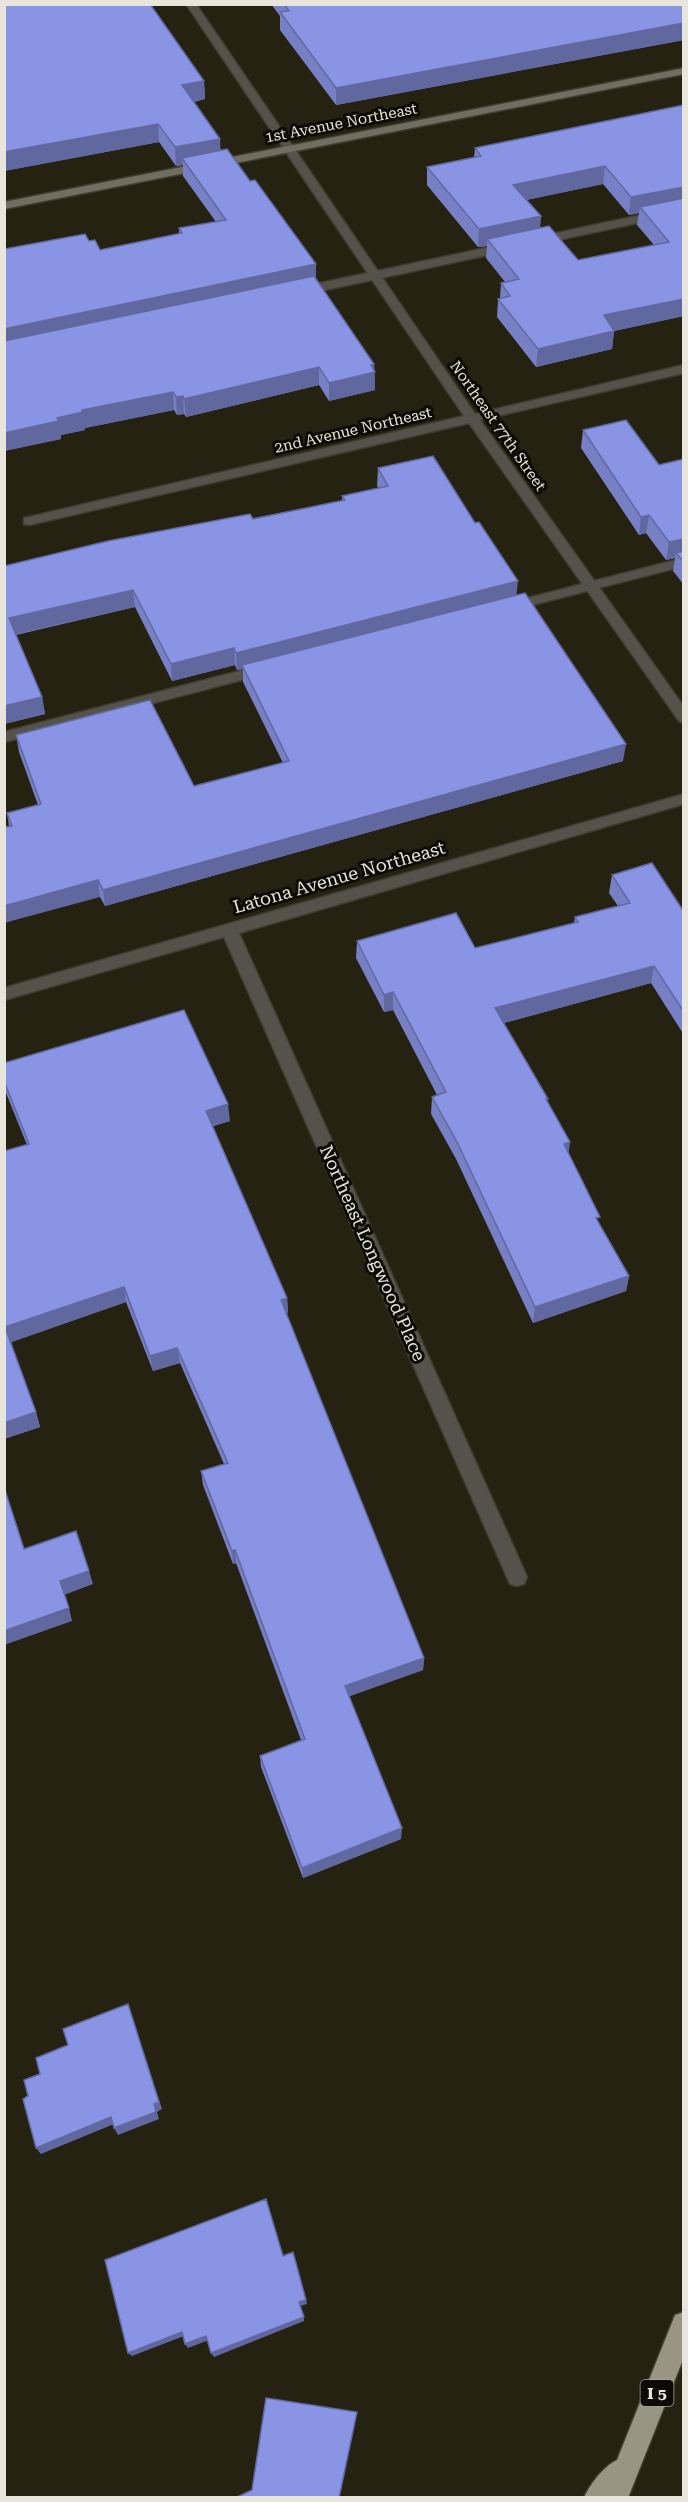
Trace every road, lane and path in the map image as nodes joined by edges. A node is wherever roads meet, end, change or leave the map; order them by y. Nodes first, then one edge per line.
1 (191, 4) edge
2 (684, 71) edge
3 (291, 148) junction
4 (4, 206) edge
5 (684, 209) edge
6 (374, 275) junction
7 (284, 294) edge
8 (684, 369) edge
9 (472, 419) junction
10 (29, 521) dead end
11 (684, 562) edge
12 (590, 586) junction
13 (493, 611) edge
14 (287, 664) edge
15 (684, 718) edge
16 (4, 737) edge
17 (684, 799) edge
18 (229, 929) junction
19 (4, 993) edge
20 (517, 1576) dead end
21 (684, 2324) edge
22 (630, 2462) junction
23 (597, 2498) edge
24 (615, 2498) edge

1 - 3 street, Northeast 77th Street
2 - 3 street, 1st Avenue Northeast
3 - 4 street, 1st Avenue Northeast
3 - 6 street, Northeast 77th Street
5 - 6 street
6 - 7 street
6 - 9 street, Northeast 77th Street
8 - 9 street, 2nd Avenue Northeast
9 - 10 street, 2nd Avenue Northeast
9 - 12 street, Northeast 77th Street
11 - 12 street
12 - 13 street
12 - 15 street, Northeast 77th Street
14 - 16 street
17 - 18 street, Latona Avenue Northeast
18 - 19 street, Latona Avenue Northeast
18 - 20 street, Northeast Longwood Place
21 - 22 highway, I 5
22 - 23 highway
22 - 24 highway, I 5

